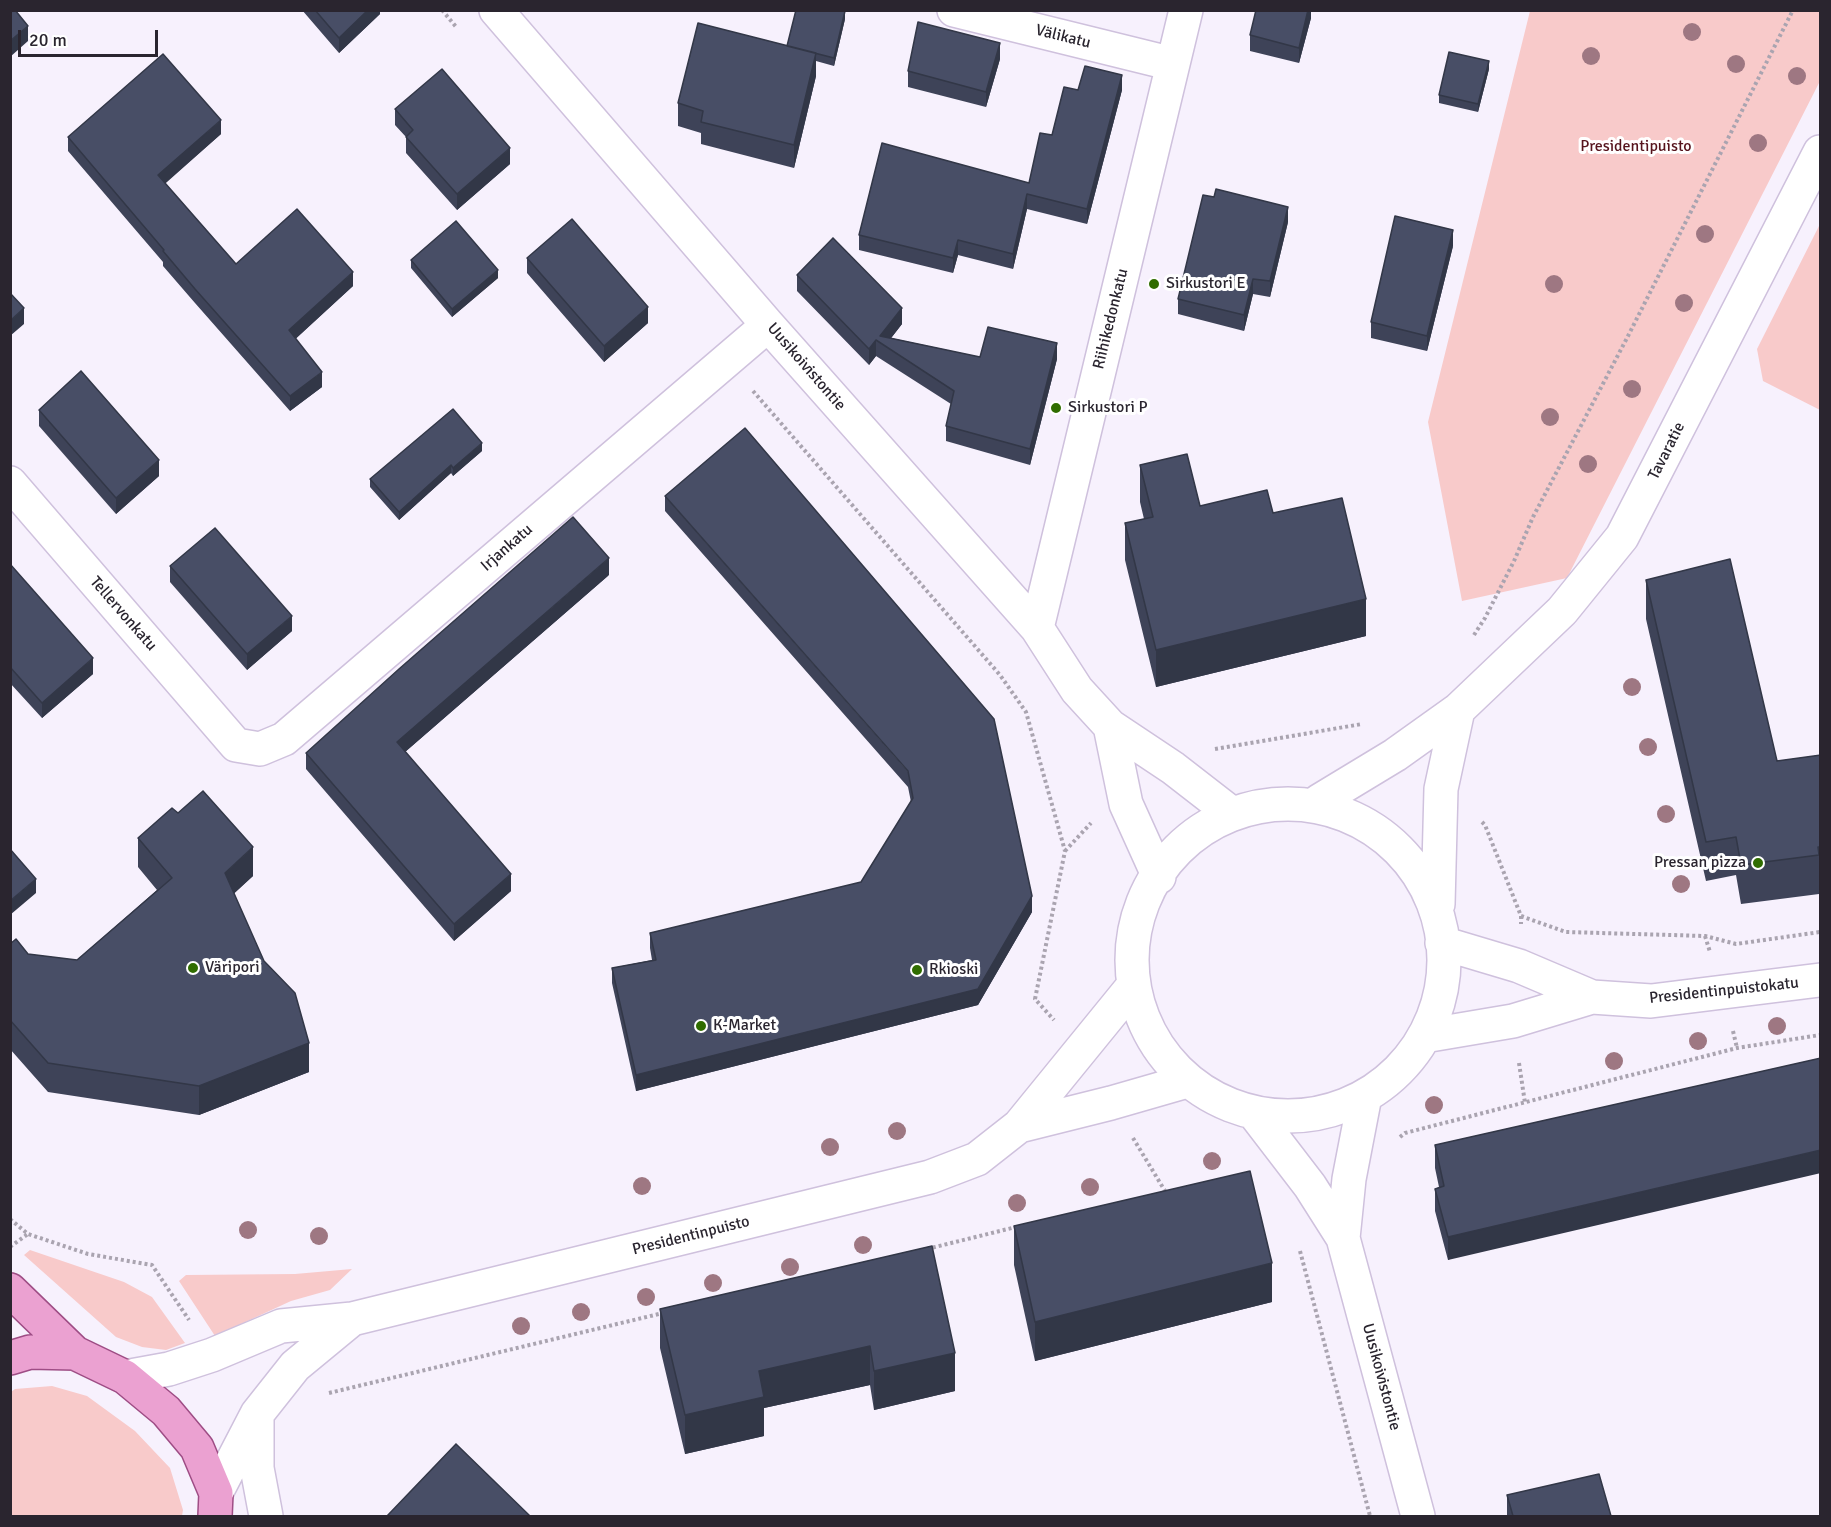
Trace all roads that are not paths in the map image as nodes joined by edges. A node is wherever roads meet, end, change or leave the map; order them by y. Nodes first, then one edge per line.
1 (496, 10) edge
2 (954, 10) edge
3 (1186, 10) edge
4 (1173, 64) junction
5 (1821, 152) edge
6 (768, 325) junction
7 (10, 483) edge
8 (1037, 628) junction
9 (1458, 710) junction
10 (1110, 726) junction
11 (236, 745) joint
12 (1319, 801) junction
13 (1231, 813) junction
14 (1159, 877) junction
15 (1438, 911) junction
16 (1442, 943) junction
17 (1821, 980) edge
18 (1133, 986) junction
19 (1592, 997) junction
20 (1424, 1036) junction
21 (1184, 1082) junction
22 (1365, 1096) junction
23 (1254, 1113) junction
24 (1019, 1126) junction
25 (1343, 1238) junction
26 (10, 1290) edge
27 (352, 1319) junction
28 (75, 1353) junction
29 (10, 1358) edge
30 (125, 1377) junction
31 (257, 1414) junction
32 (215, 1505) edge
33 (266, 1516) edge
34 (1418, 1516) edge

1 - 6 street, Uusikoivistontie
2 - 4 street, Välikatu
3 - 4 street, Riihikedonkatu
4 - 8 street, Riihikedonkatu
5 - 9 street, Tavaratie
6 - 8 street, Uusikoivistontie
6 - 11 street, Irjankatu
7 - 11 street, Tellervonkatu
8 - 10 street, Uusikoivistontie
9 - 12 street, Tavaratie
9 - 15 street
10 - 13 street, Uusikoivistontie
10 - 14 street
12 - 13 street
12 - 15 street
13 - 14 street
14 - 18 street
15 - 16 street
16 - 19 street, Presidentinpuistokatu
16 - 20 street
17 - 19 street, Presidentinpuistokatu
18 - 21 street
18 - 24 street, Presidentinpuisto
19 - 20 street, Presidentinpuistokatu
20 - 22 street
21 - 23 street
21 - 24 street, Presidentinpuisto
22 - 23 street
22 - 25 street
23 - 25 street
24 - 27 street, Presidentinpuisto
25 - 34 street, Uusikoivistontie
26 - 28 main road
27 - 30 street
27 - 31 street
28 - 29 main road
28 - 30 main road
30 - 32 main road
31 - 32 street
31 - 33 street

